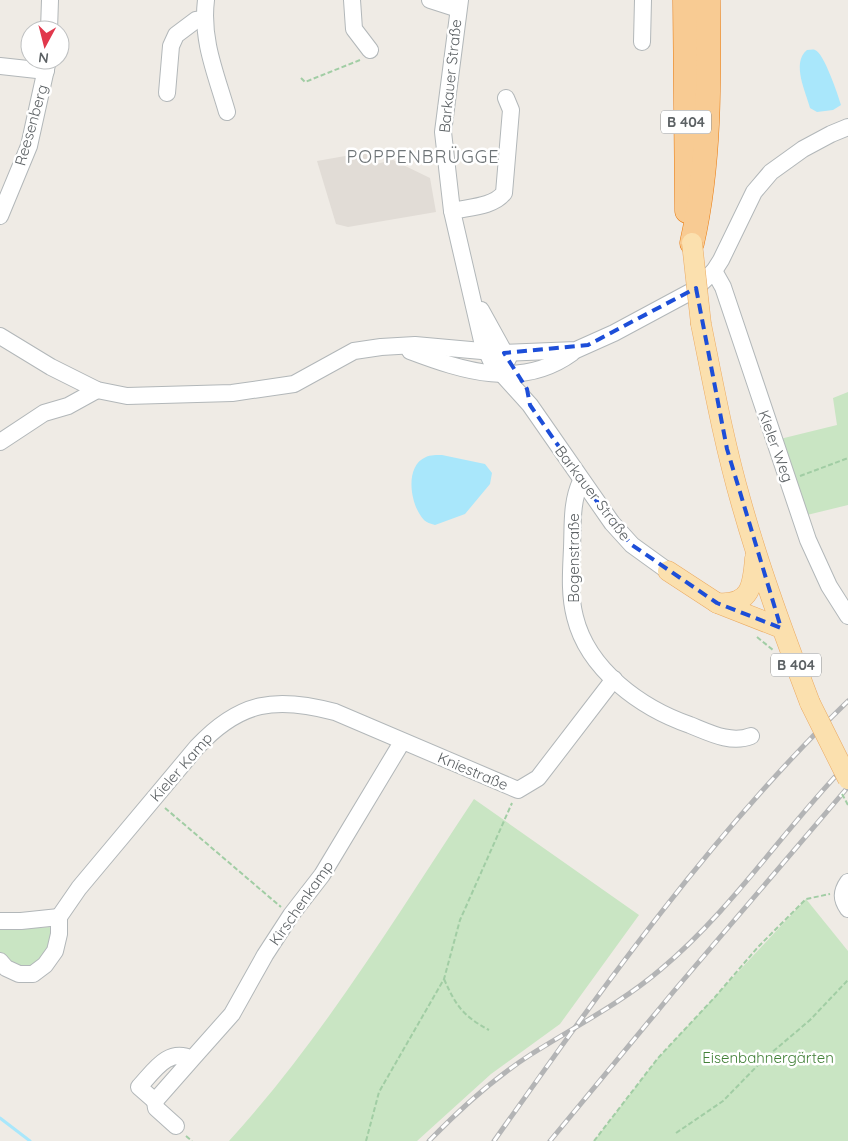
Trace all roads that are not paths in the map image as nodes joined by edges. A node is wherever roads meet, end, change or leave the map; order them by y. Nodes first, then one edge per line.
1 (50, 0) edge
2 (206, 0) edge
3 (352, 0) edge
4 (430, 0) edge
5 (643, 0) edge
6 (686, 0) edge
7 (708, 0) edge
8 (459, 5) edge
9 (203, 19) junction
10 (49, 20) edge
11 (642, 42) dead end
12 (370, 50) road end
13 (0, 66) edge
14 (20, 66) edge
15 (46, 70) edge
16 (167, 93) dead end
17 (506, 98) dead end
18 (226, 112) dead end
19 (848, 128) edge
20 (452, 211) junction
21 (0, 216) edge
22 (692, 243) junction
23 (714, 271) junction
24 (474, 299) junction
25 (0, 336) edge
26 (398, 346) junction
27 (576, 350) junction
28 (486, 352) junction
29 (504, 353) junction
30 (518, 373) junction
31 (500, 374) junction
32 (97, 390) junction
33 (530, 405) junction
34 (0, 442) edge
35 (581, 481) junction
36 (756, 552) junction
37 (668, 571) joint
38 (717, 603) junction
39 (848, 616) edge
40 (781, 628) junction
41 (614, 679) junction
42 (751, 736) dead end
43 (402, 742) junction
44 (848, 779) edge
45 (845, 886) edge
46 (848, 909) edge
47 (59, 917) junction
48 (0, 921) edge
49 (0, 961) edge
50 (176, 1126) dead end

1 - 10 street
2 - 9 street
3 - 12 street
4 - 8 street
5 - 11 street
6 - 22 highway, B 404
7 - 22 highway, B 404
8 - 20 street, Barkauer Straße
9 - 16 street
9 - 18 street
13 - 14 street
15 - 21 street, Reesenberg
17 - 20 street
19 - 23 street
20 - 24 street, Barkauer Straße
22 - 36 main road, B 404, bridge
23 - 27 street
23 - 39 street, Kieler Weg
24 - 28 street, Barkauer Straße
24 - 29 street, Barkauer Straße
25 - 32 street
26 - 28 street
26 - 31 street
26 - 32 street
27 - 29 street
27 - 30 street
28 - 29 street
28 - 31 street, Barkauer Straße
29 - 30 street, Barkauer Straße
30 - 31 street
30 - 33 street, Barkauer Straße
31 - 33 street, Barkauer Straße
32 - 34 street
33 - 35 street, Barkauer Straße
35 - 37 street, Barkauer Straße
35 - 41 street, Bogenstraße
36 - 38 main road
36 - 40 main road, B 404
37 - 38 main road
38 - 40 main road
40 - 44 main road, B 404, bridge
41 - 42 street, Bogenstraße
41 - 43 street, Kniestraße
43 - 47 street, Kieler Kamp
43 - 50 street, Kirschenkamp
45 - 46 street
47 - 48 street
47 - 49 street

